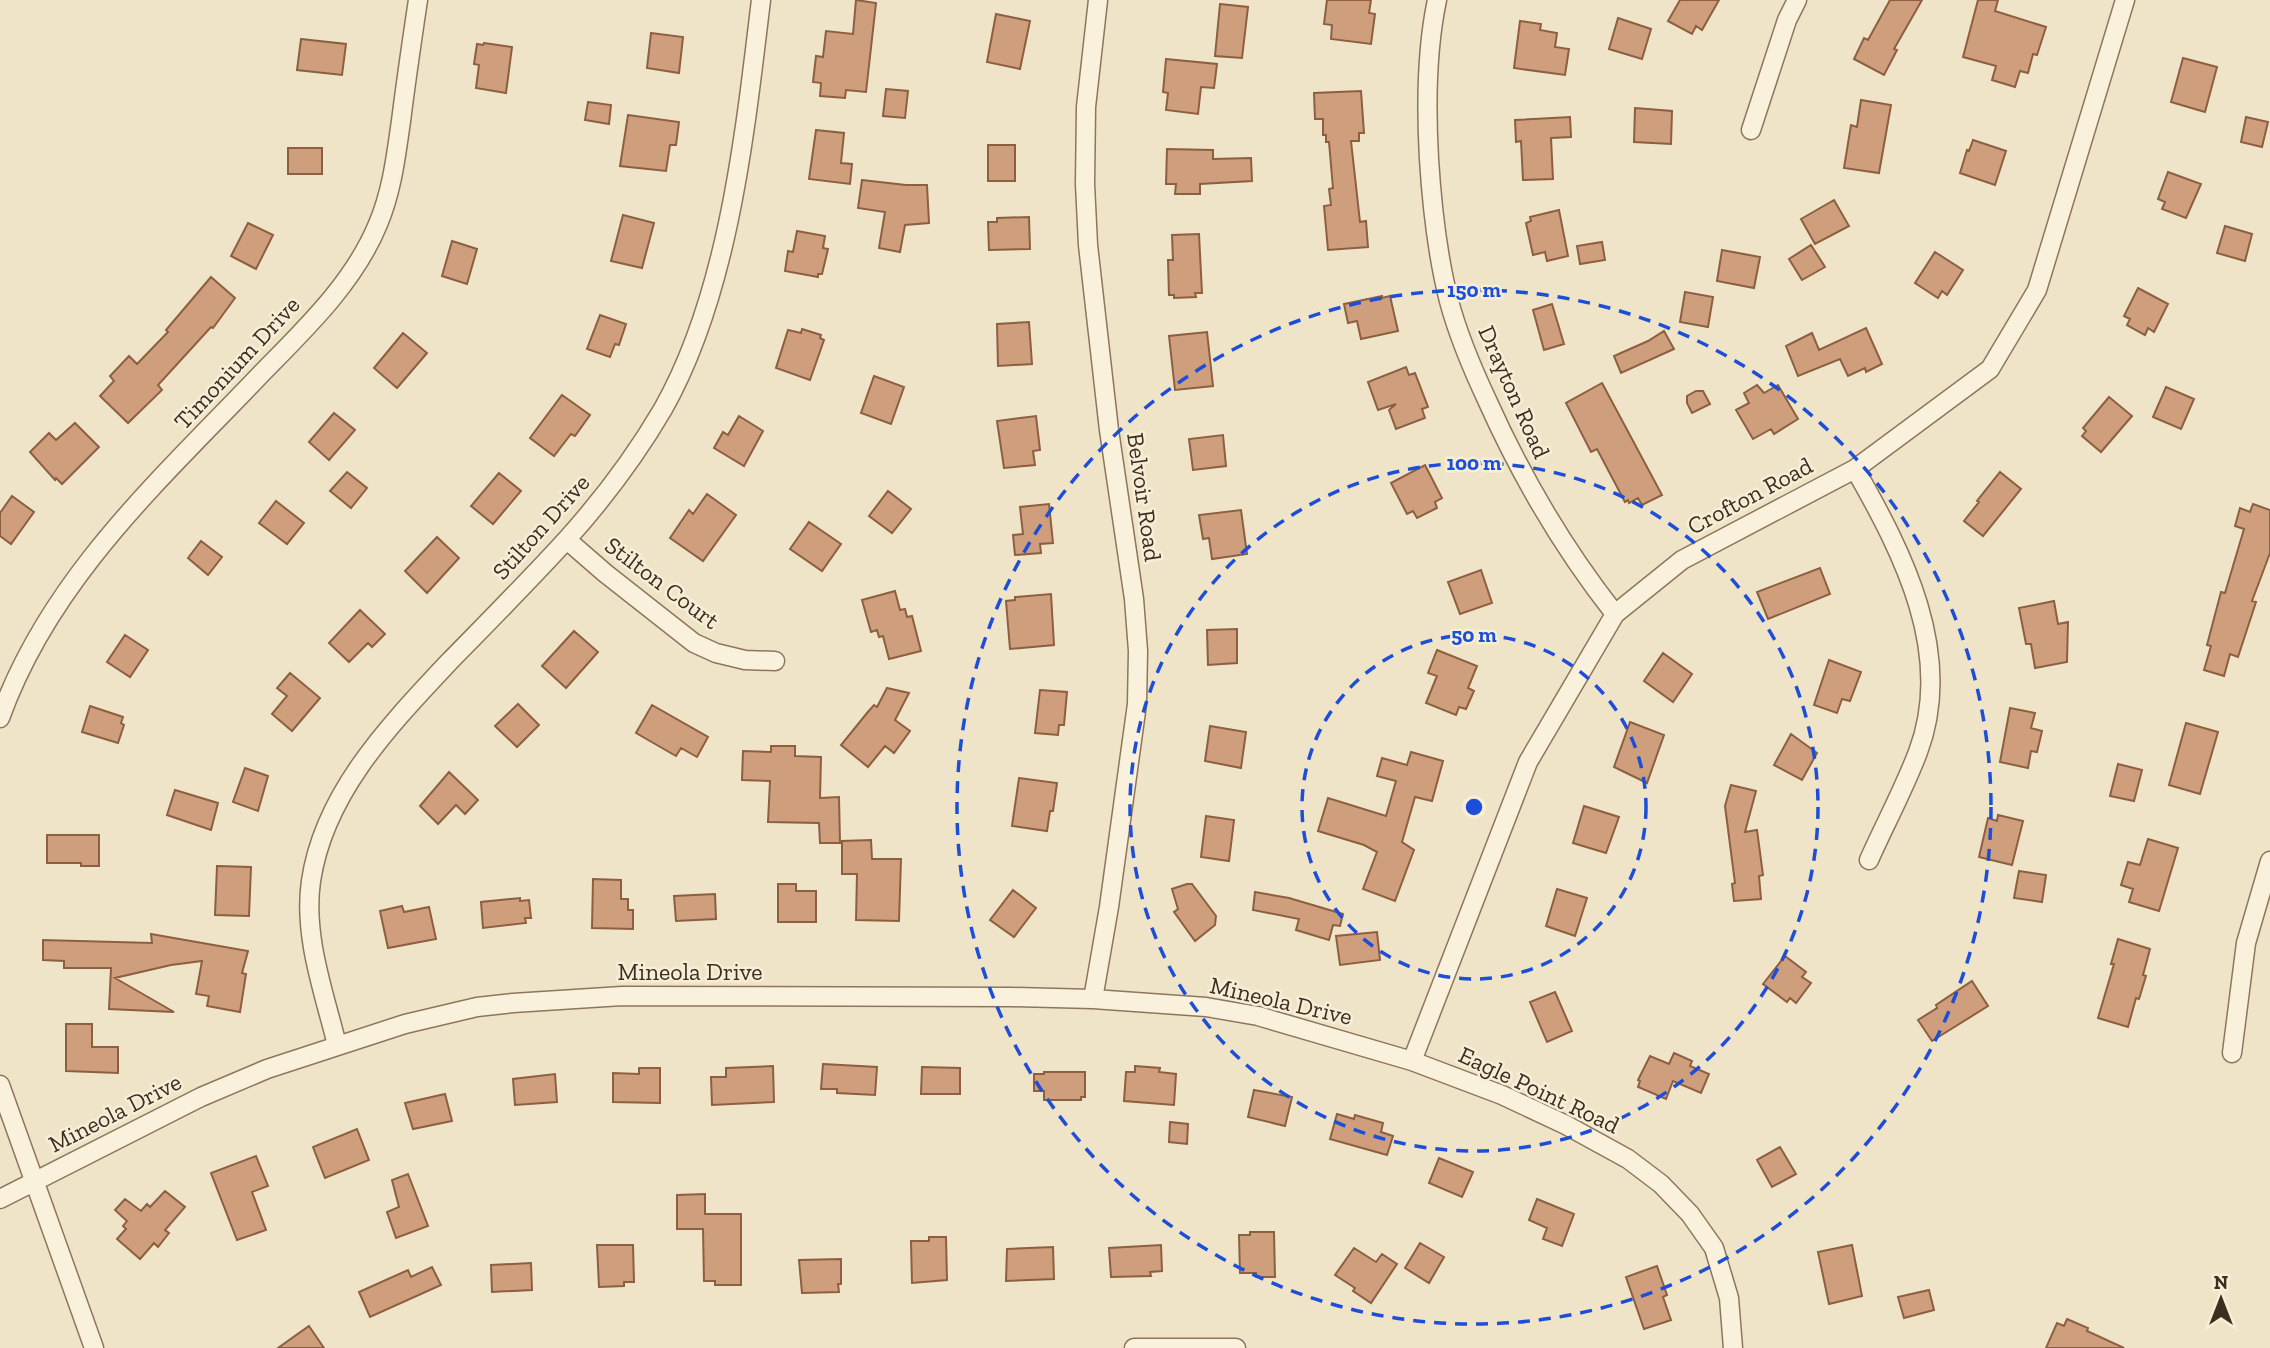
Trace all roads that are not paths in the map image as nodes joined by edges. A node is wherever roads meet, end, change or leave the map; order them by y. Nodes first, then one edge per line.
1 (418, 0) edge
2 (761, 0) edge
3 (1098, 0) edge
4 (1437, 0) edge
5 (1797, 0) edge
6 (2125, 0) edge
7 (1751, 130) dead end
8 (1855, 469) junction
9 (567, 540) junction
10 (1615, 614) junction
11 (775, 661) dead end
12 (0, 718) edge
13 (1870, 860) dead end
14 (2270, 861) edge
15 (1093, 999) junction
16 (337, 1045) junction
17 (2232, 1053) dead end
18 (1412, 1061) junction
19 (0, 1085) edge
20 (34, 1181) junction
21 (0, 1199) edge
22 (94, 1348) edge
23 (1134, 1348) edge
24 (1236, 1348) edge
25 (1733, 1348) edge

1 - 12 street, Timonium Drive
2 - 9 street, Stilton Drive
3 - 15 street, Belvoir Road
4 - 10 street, Drayton Road
5 - 7 street
6 - 8 street, Crofton Road
8 - 10 street, Crofton Road
8 - 13 street
9 - 11 street, Stilton Court
9 - 16 street, Stilton Drive
10 - 18 street, Crofton Road
14 - 17 street
15 - 16 street, Mineola Drive
15 - 18 street, Mineola Drive
16 - 20 street, Mineola Drive
18 - 25 street, Eagle Point Road
19 - 20 street
20 - 21 street, Mineola Drive
20 - 22 street
23 - 24 street

